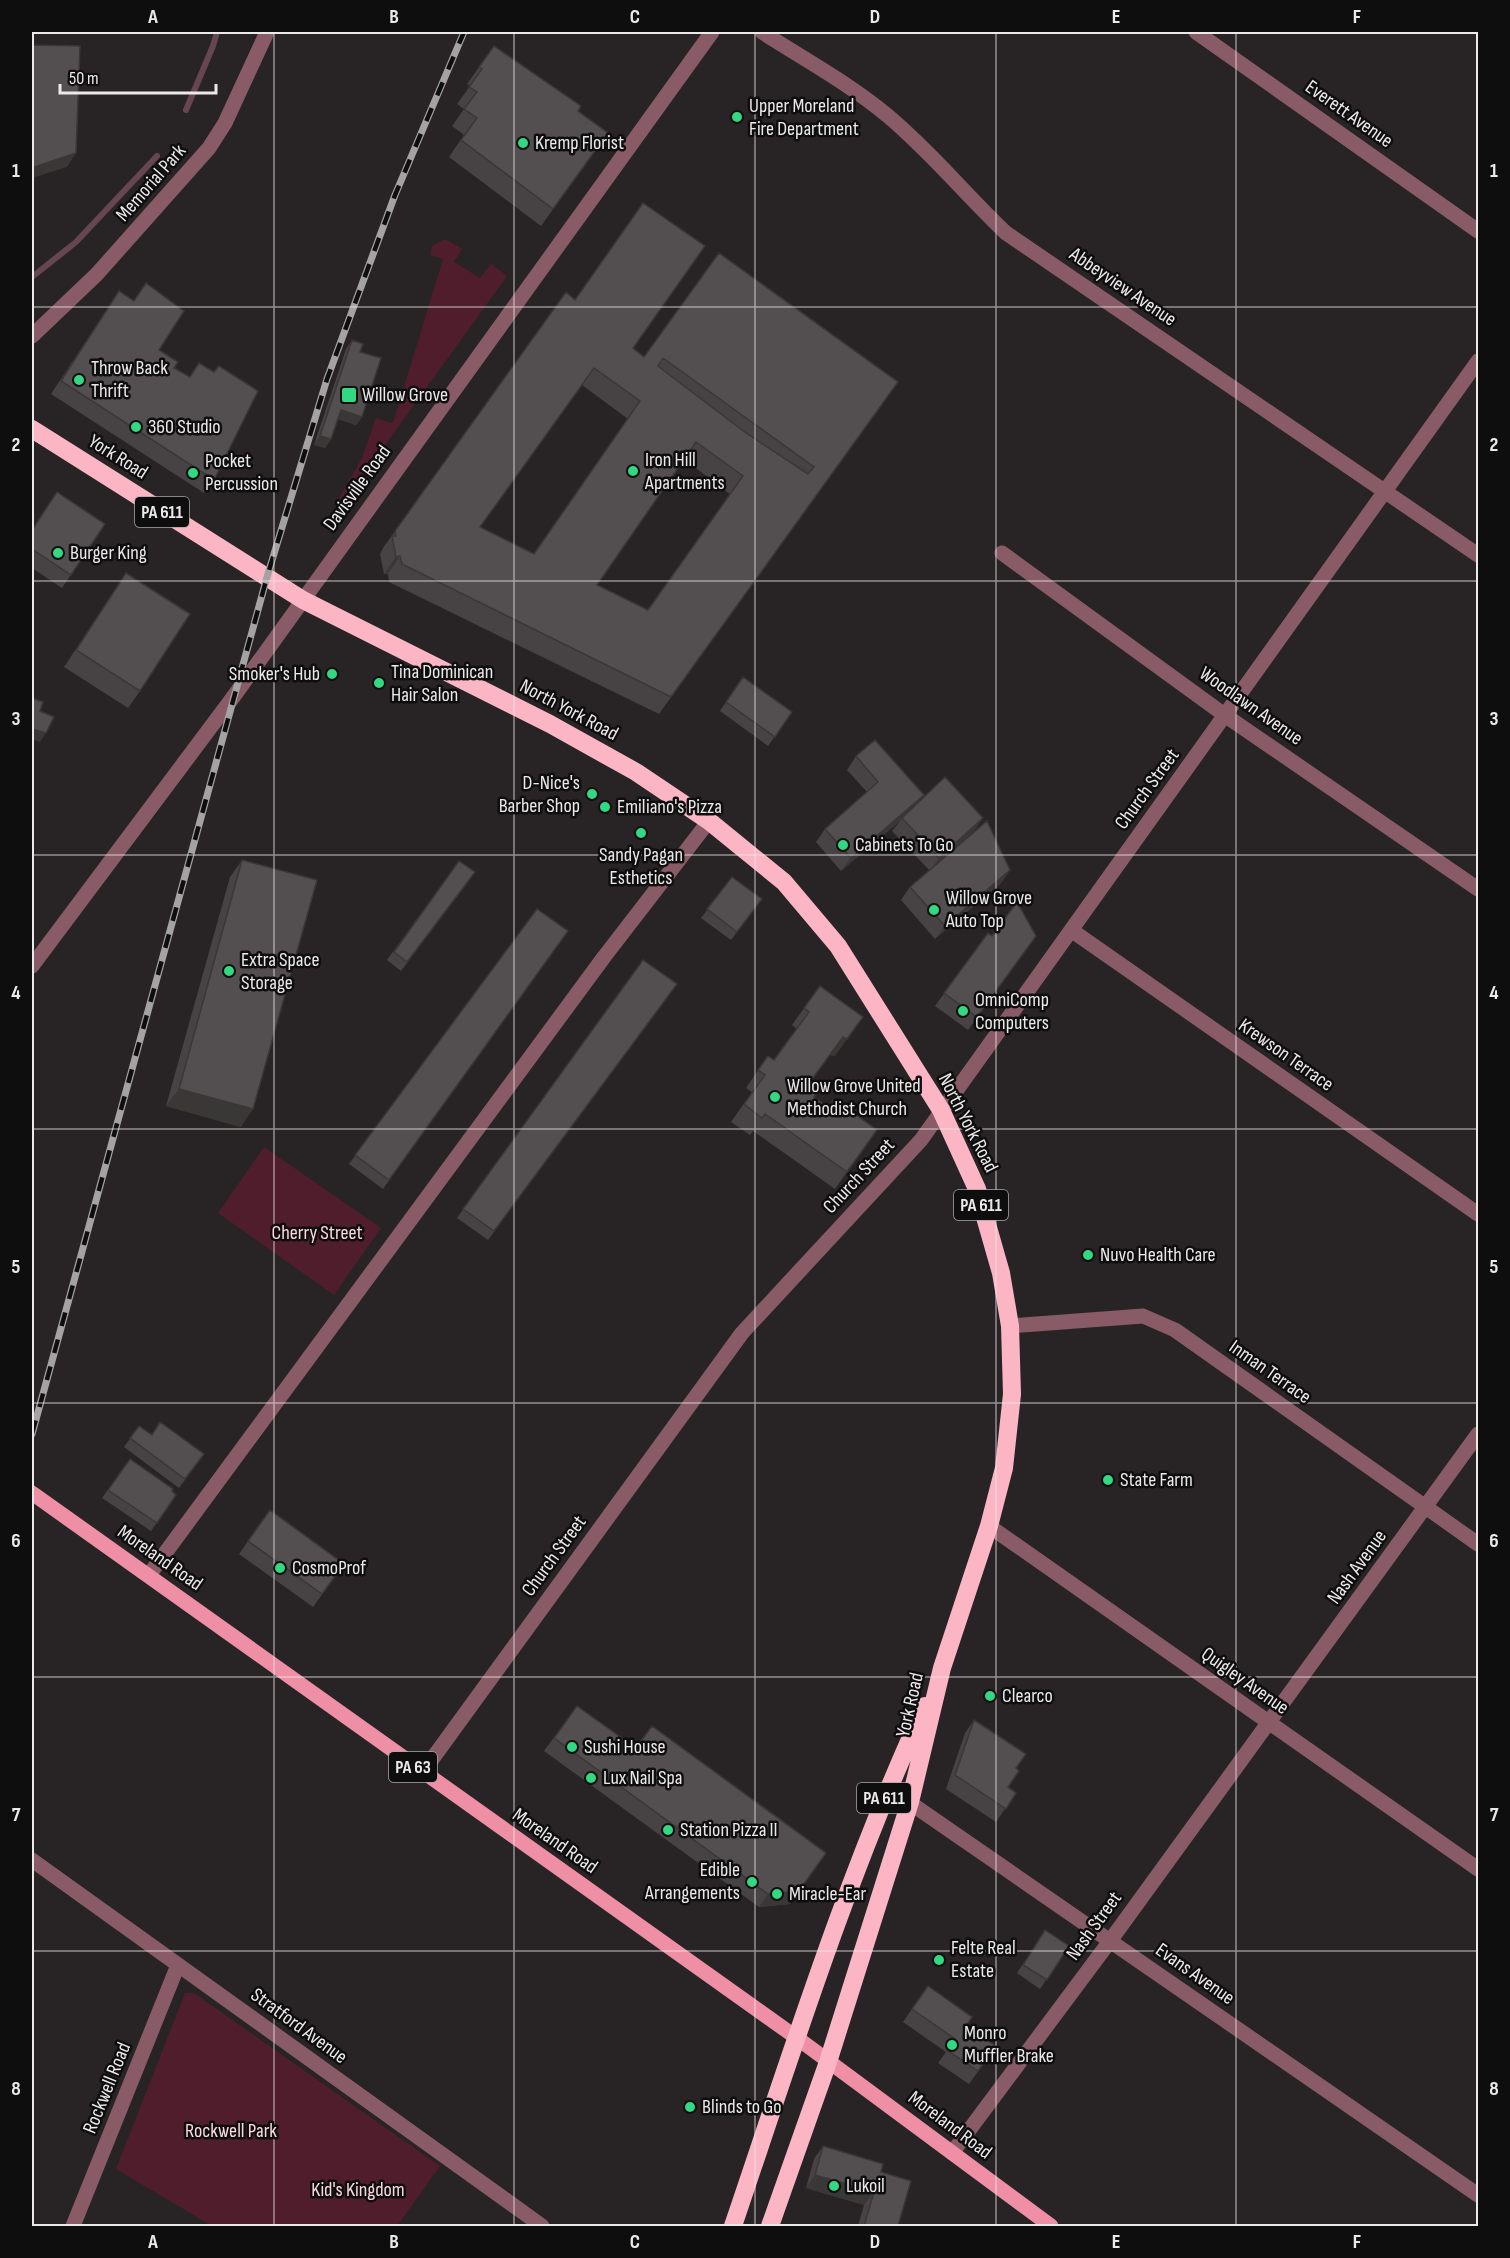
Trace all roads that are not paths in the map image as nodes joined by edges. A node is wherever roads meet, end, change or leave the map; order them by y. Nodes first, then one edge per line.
1 (267, 32) edge
2 (712, 32) edge
3 (762, 32) edge
4 (1196, 32) edge
5 (1479, 231) edge
6 (32, 336) edge
7 (1479, 361) edge
8 (32, 429) edge
9 (1387, 490) junction
10 (1002, 553) dead end
11 (1479, 555) edge
12 (303, 600) junction
13 (1226, 716) junction
14 (709, 821) junction
15 (1479, 889) edge
16 (1071, 930) junction
17 (32, 966) edge
18 (941, 1110) junction
19 (1479, 1214) edge
20 (1010, 1326) junction
21 (1479, 1434) edge
22 (32, 1493) edge
23 (1427, 1508) junction
24 (989, 1526) junction
25 (1479, 1544) edge
26 (149, 1575) junction
27 (942, 1668) junction
28 (1268, 1722) junction
29 (422, 1773) junction
30 (888, 1788) junction
31 (910, 1802) junction
32 (32, 1860) edge
33 (1479, 1869) edge
34 (1110, 1941) junction
35 (178, 1965) junction
36 (797, 2038) junction
37 (828, 2062) junction
38 (952, 2153) junction
39 (1479, 2195) edge
40 (73, 2226) edge
41 (542, 2226) edge
42 (733, 2226) edge
43 (770, 2226) edge
44 (1051, 2226) edge

1 - 6 street, Memorial Park
2 - 12 street, Davisville Road
3 - 9 street, Abbeyview Avenue
4 - 5 street, Everett Avenue
7 - 9 street, Church Street
8 - 12 highway, York Road / PA 611
9 - 11 street, Abbeyview Avenue
9 - 13 street, Church Street
10 - 13 street, Woodlawn Avenue
12 - 14 highway, North York Road / PA 611
12 - 17 street, Davisville Road
13 - 15 street, Woodlawn Avenue
13 - 16 street, Church Street
14 - 18 highway, North York Road / PA 611
14 - 26 street
16 - 18 street, Church Street
16 - 19 street, Krewson Terrace
18 - 20 highway, North York Road / PA 611
18 - 29 street, Church Street
20 - 23 street, Inman Terrace
20 - 24 highway, North York Road / PA 611
21 - 23 street, Nash Avenue
22 - 26 main road, Moreland Road / PA 63
23 - 25 street, Inman Terrace
23 - 28 street, Nash Avenue
24 - 27 highway, North York Road / PA 611
24 - 28 street, Quigley Avenue
26 - 29 main road, Moreland Road / PA 63
27 - 30 highway, York Road / PA 611
27 - 31 highway, York Road / PA 611
28 - 33 street, Quigley Avenue
28 - 34 street, Nash Street
29 - 36 main road, Moreland Road / PA 63
30 - 31 street, Evans Avenue
30 - 36 highway, York Road / PA 611
31 - 34 street, Evans Avenue
31 - 37 highway, York Road / PA 611
32 - 35 street, Stratford Avenue
34 - 38 street, Nash Street
34 - 39 street, Evans Avenue
35 - 40 street, Rockwell Road
35 - 41 street, Stratford Avenue
36 - 37 main road, Moreland Road / PA 63
36 - 42 highway, PA 611
37 - 38 main road, Moreland Road / PA 63
37 - 43 highway, PA 611
38 - 44 main road, Moreland Road / PA 63

